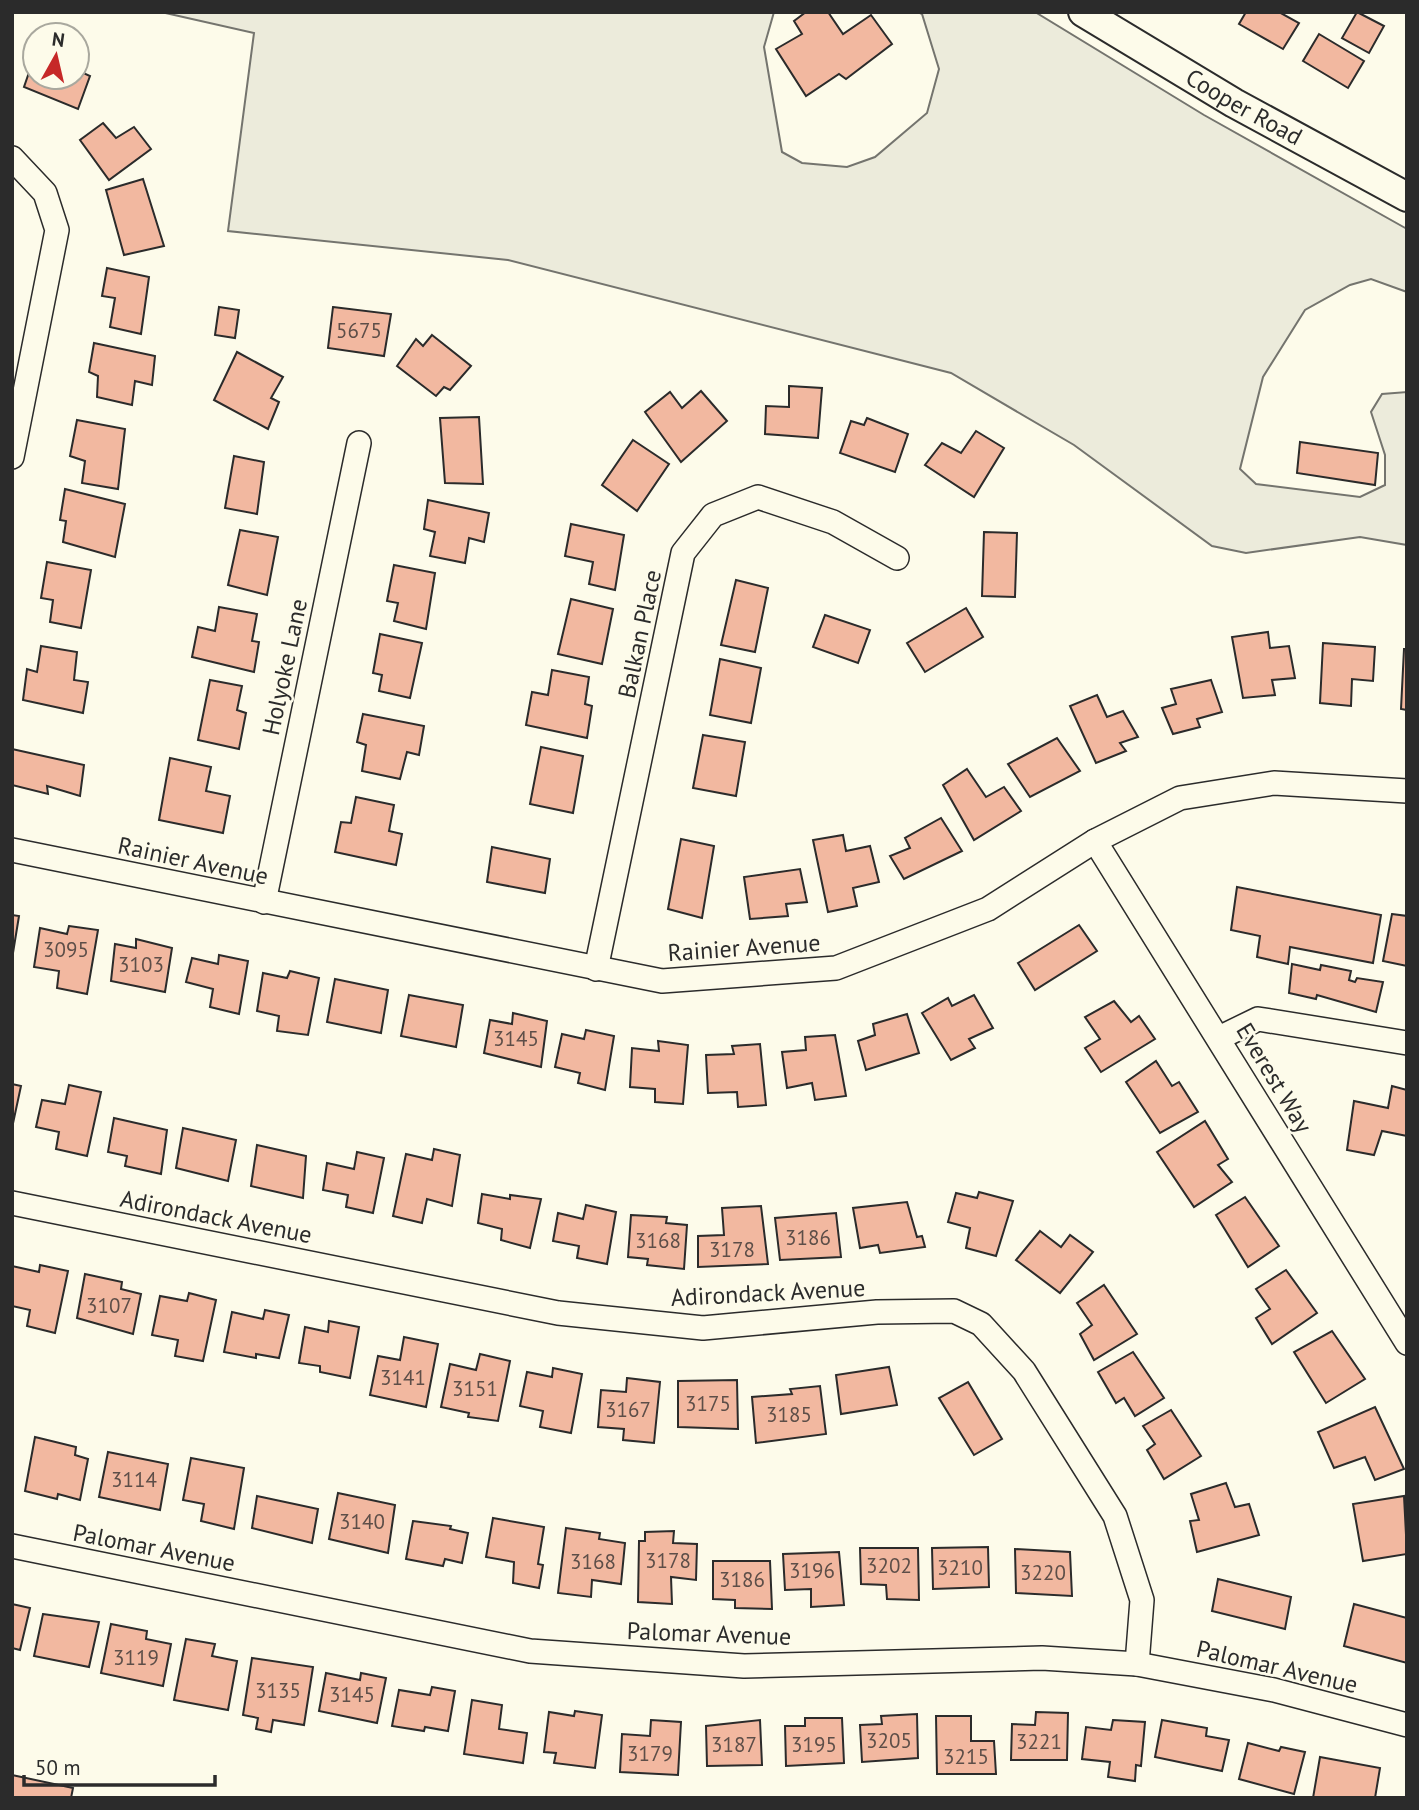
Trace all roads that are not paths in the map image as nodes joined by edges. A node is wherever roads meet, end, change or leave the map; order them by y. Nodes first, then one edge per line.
1 (1083, 12) edge
2 (12, 158) edge
3 (1407, 197) edge
4 (359, 443) dead end
5 (12, 457) edge
6 (897, 558) dead end
7 (1407, 791) edge
8 (1095, 841) junction
9 (12, 850) edge
10 (264, 902) junction
11 (596, 969) junction
12 (1219, 1038) junction
13 (1407, 1043) edge
14 (12, 1203) edge
15 (1407, 1343) edge
16 (12, 1546) edge
17 (1137, 1664) junction
18 (1407, 1725) edge

1 - 3 street, Cooper Road
2 - 5 street
4 - 10 street, Holyoke Lane
6 - 11 street, Balkan Place
7 - 8 street, Rainier Avenue
8 - 11 street, Rainier Avenue
8 - 12 street, Everest Way
9 - 10 street, Rainier Avenue
10 - 11 street, Rainier Avenue
12 - 13 street
12 - 15 street, Everest Way
14 - 17 street, Adirondack Avenue
16 - 17 street, Palomar Avenue
17 - 18 street, Palomar Avenue

